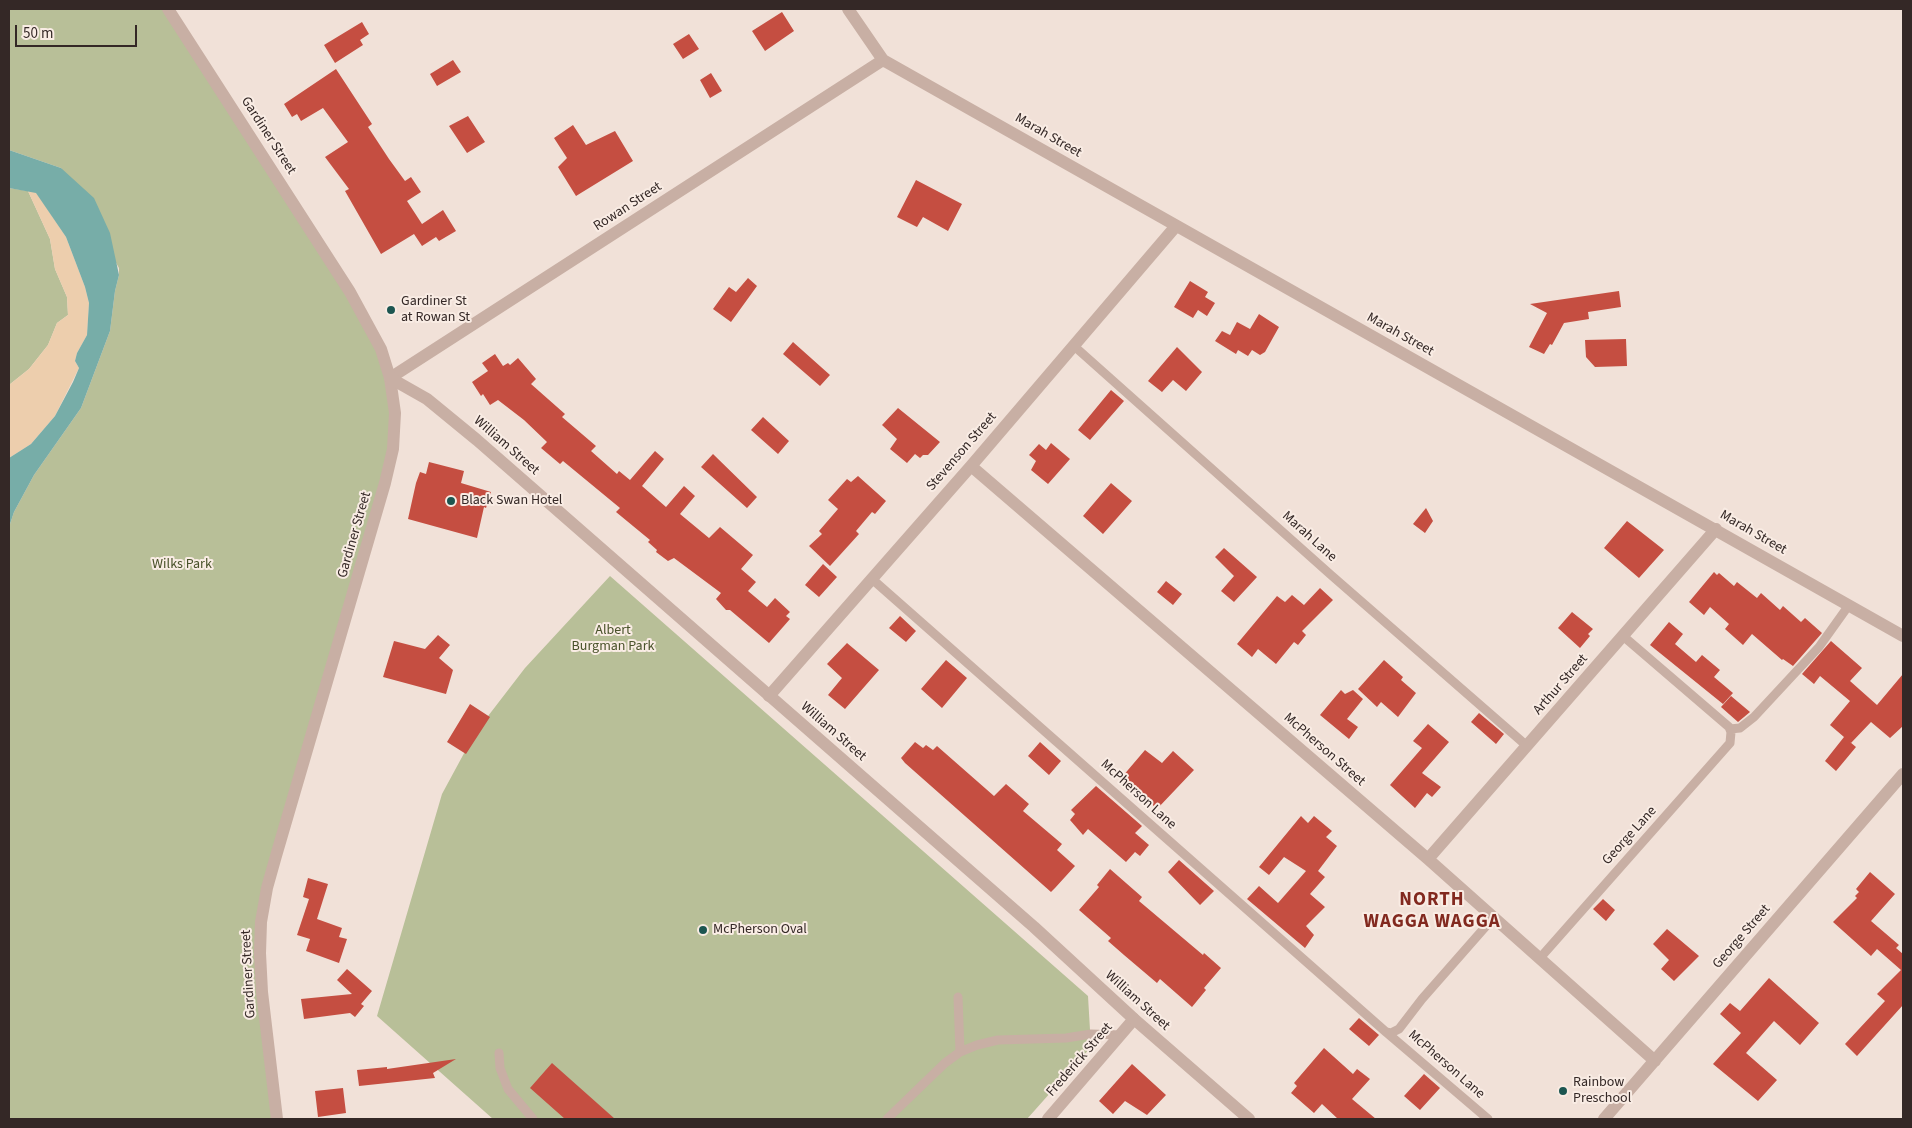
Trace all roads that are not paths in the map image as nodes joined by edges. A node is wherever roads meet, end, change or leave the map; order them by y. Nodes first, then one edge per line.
1 (168, 9) edge
2 (848, 9) edge
3 (883, 60) junction
4 (1176, 226) junction
5 (1074, 346) junction
6 (390, 378) junction
7 (971, 466) junction
8 (1716, 529) junction
9 (872, 579) junction
10 (1849, 605) junction
11 (1623, 636) junction
12 (1903, 636) edge
13 (769, 696) junction
14 (1730, 730) junction
15 (1528, 746) junction
16 (1903, 774) edge
17 (1428, 859) junction
18 (1494, 917) junction
19 (1540, 958) junction
20 (958, 997) dead end
21 (1134, 1019) junction
22 (1386, 1032) junction
23 (1122, 1035) junction
24 (960, 1052) junction
25 (499, 1053) dead end
26 (1655, 1060) junction
27 (276, 1119) edge
28 (533, 1119) edge
29 (887, 1119) edge
30 (1048, 1119) edge
31 (1249, 1119) edge
32 (1488, 1119) edge
33 (1604, 1119) edge

1 - 6 street, Gardiner Street
2 - 3 street
3 - 4 street, Marah Street
3 - 6 street, Rowan Street
4 - 5 street, Stevenson Street
4 - 8 street, Marah Street
5 - 7 street, Stevenson Street
5 - 15 lane, Marah Lane
6 - 13 street, William Street
6 - 27 street, Gardiner Street
7 - 9 street, Stevenson Street
7 - 17 street, McPherson Street
8 - 10 street, Marah Street
8 - 11 street, Arthur Street
9 - 13 street, Stevenson Street
9 - 22 lane, McPherson Lane
10 - 12 street, Marah Street
10 - 14 lane
11 - 14 lane
11 - 15 street, Arthur Street
13 - 21 street, William Street
14 - 19 lane, George Lane
15 - 17 street, Arthur Street
16 - 26 street, George Street
17 - 18 street, McPherson Street
18 - 19 street, McPherson Street
18 - 22 lane, McPherson Lane
19 - 26 street, McPherson Street
20 - 24 lane
21 - 23 street, Frederick Street
21 - 31 street, William Street
22 - 32 lane, McPherson Lane
23 - 24 lane
23 - 30 street, Frederick Street
24 - 29 lane
25 - 28 lane
26 - 33 street, George Street

